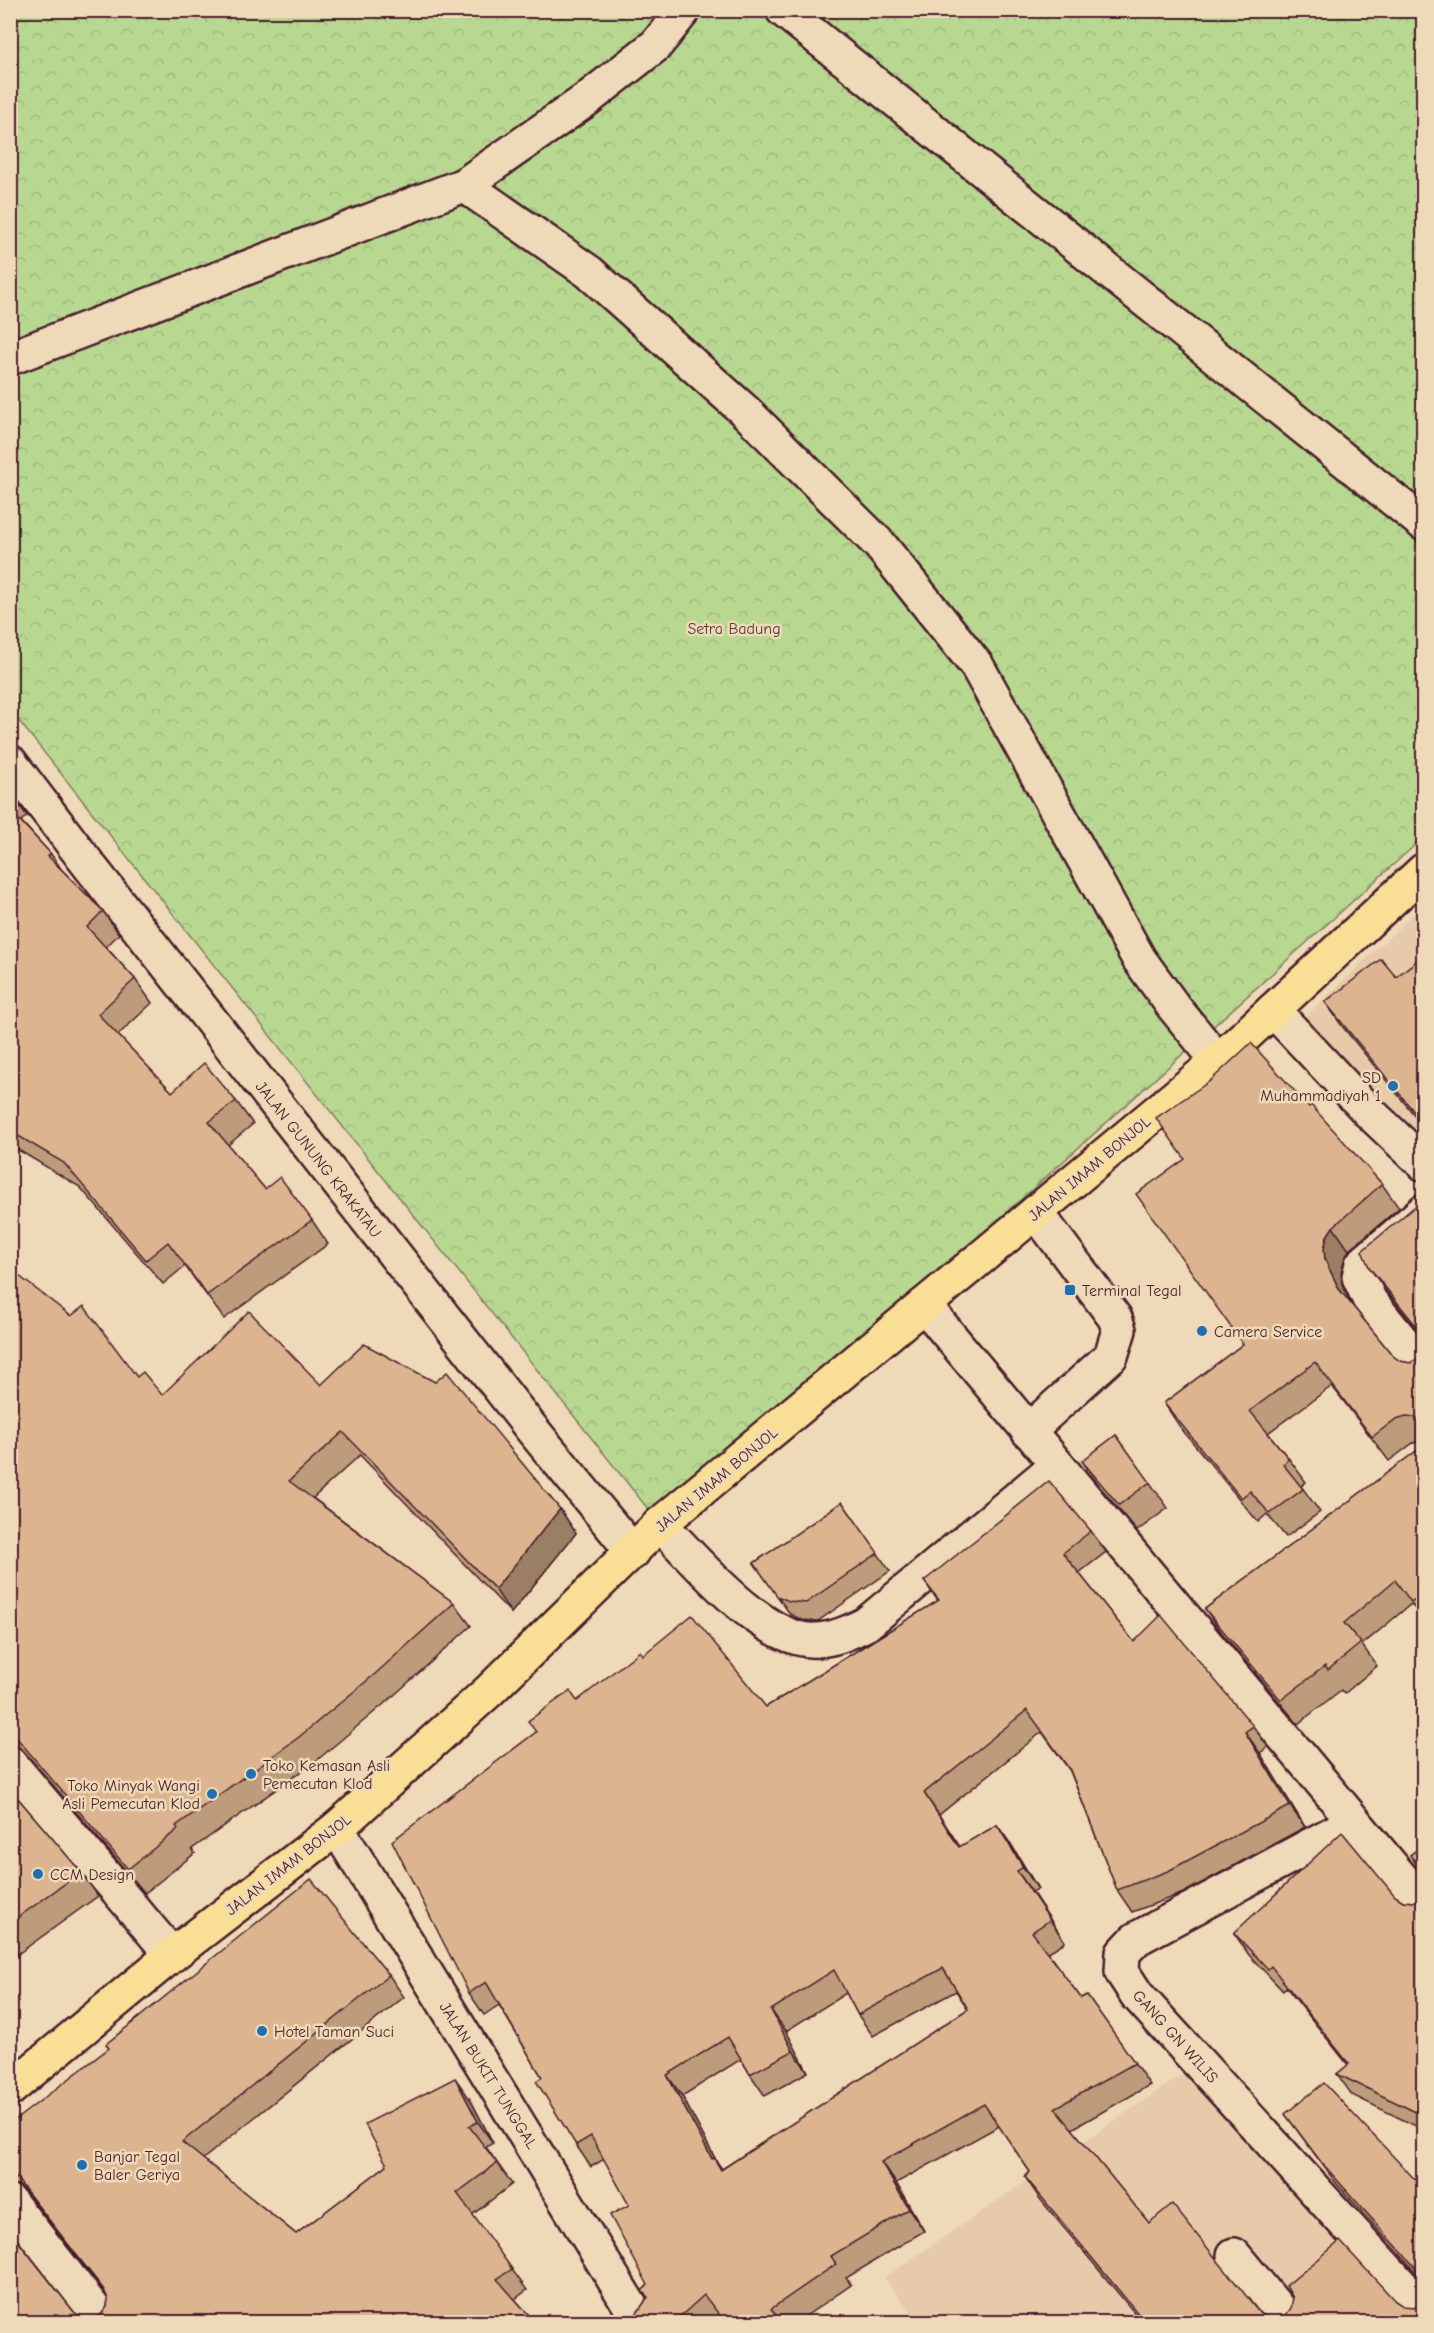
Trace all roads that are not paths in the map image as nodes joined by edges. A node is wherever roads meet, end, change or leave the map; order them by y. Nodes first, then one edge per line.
1 (684, 10) edge
2 (783, 10) edge
3 (464, 185) junction
4 (10, 358) edge
5 (1424, 524) edge
6 (10, 762) edge
7 (1424, 870) edge
8 (1273, 1010) junction
9 (1218, 1061) junction
10 (1424, 1164) edge
11 (1424, 1211) edge
12 (1036, 1212) junction
13 (924, 1305) junction
14 (1424, 1368) edge
15 (1028, 1431) junction
16 (1057, 1465) junction
17 (660, 1524) junction
18 (633, 1552) junction
19 (1222, 1608) edge
20 (1194, 1630) junction
21 (10, 1763) edge
22 (1354, 1822) junction
23 (337, 1828) junction
24 (1424, 1905) edge
25 (172, 1955) junction
26 (10, 2089) edge
27 (10, 2202) edge
28 (1234, 2255) dead end
29 (1424, 2310) edge
30 (104, 2322) edge
31 (640, 2322) edge
32 (1289, 2322) edge

1 - 3 street
2 - 5 street
3 - 4 street
3 - 9 street
6 - 18 street, JALAN GUNUNG KRAKATAU
7 - 8 highway, JALAN IMAM BONJOL
8 - 9 highway, JALAN IMAM BONJOL
8 - 10 street
9 - 12 highway, JALAN IMAM BONJOL
11 - 14 street
12 - 13 highway, JALAN IMAM BONJOL
12 - 15 street
13 - 15 street
13 - 17 highway, JALAN IMAM BONJOL
15 - 16 street
16 - 17 street
16 - 20 street
17 - 18 highway, JALAN IMAM BONJOL
18 - 23 highway, JALAN IMAM BONJOL
19 - 20 street
20 - 22 street
21 - 25 street
22 - 24 street
22 - 29 street, GANG GN WILIS
23 - 25 highway, JALAN IMAM BONJOL
23 - 31 street, JALAN BUKIT TUNGGAL
25 - 26 highway, JALAN IMAM BONJOL
27 - 30 street
28 - 32 street

